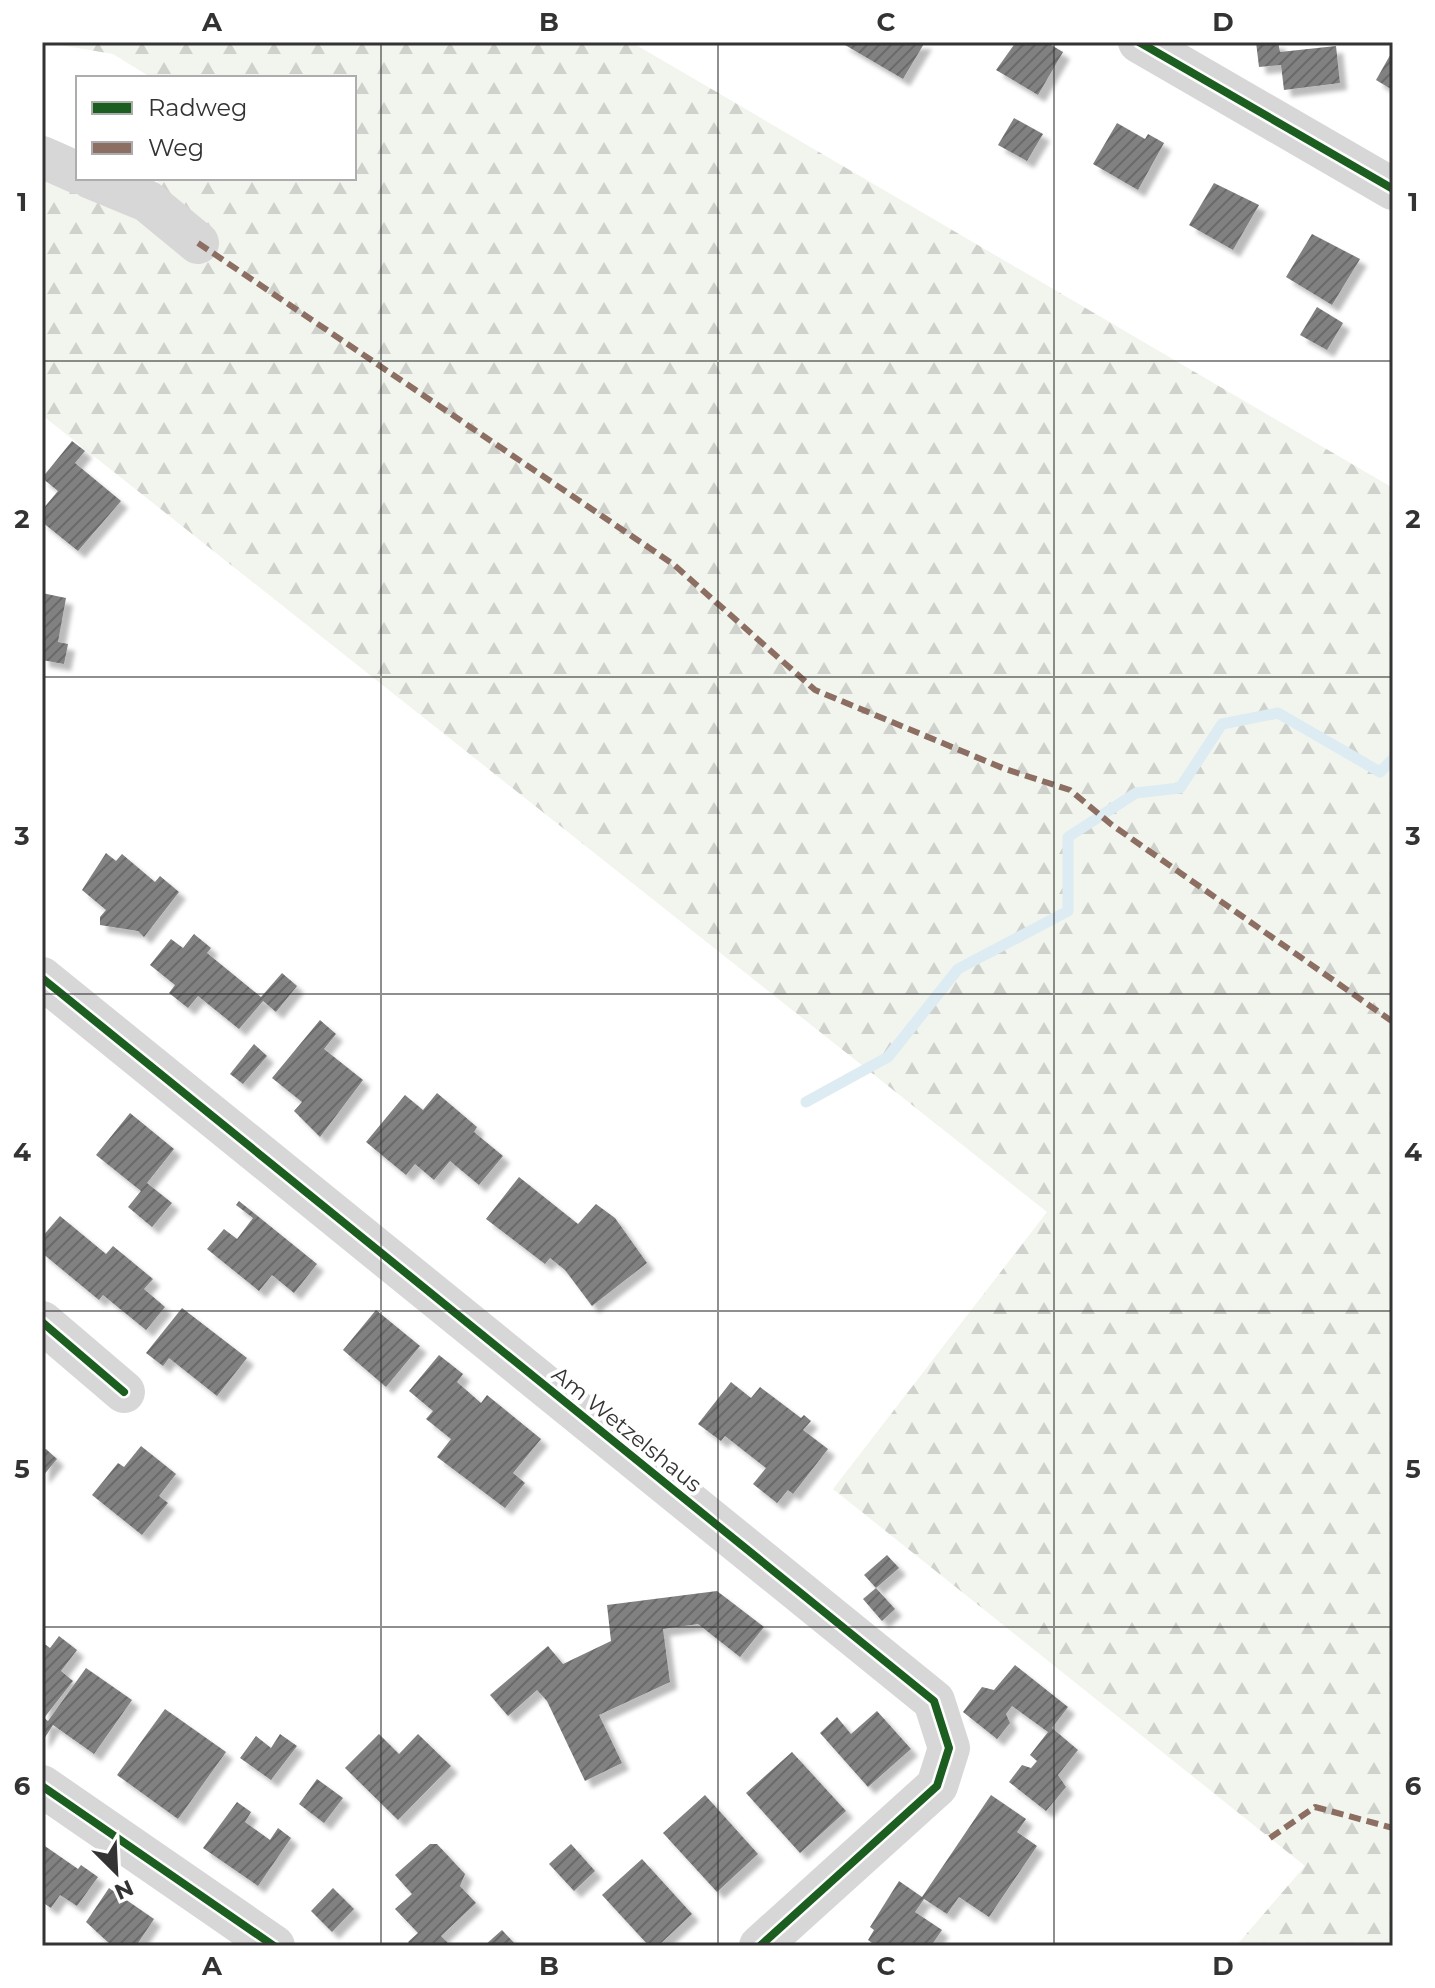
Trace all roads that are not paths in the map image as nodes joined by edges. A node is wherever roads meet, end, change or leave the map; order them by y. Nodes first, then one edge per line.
1 (1139, 42) edge
2 (42, 157) edge
3 (76, 172) edge
4 (96, 180) edge
5 (1393, 189) edge
6 (198, 243) dead end
7 (42, 978) edge
8 (42, 1322) edge
9 (124, 1392) dead end
10 (42, 1786) edge
11 (274, 1946) edge
12 (760, 1946) edge

1 - 5 street
2 - 3 street
4 - 6 street
7 - 12 street, Am Wetzelshaus
8 - 9 street
10 - 11 street

